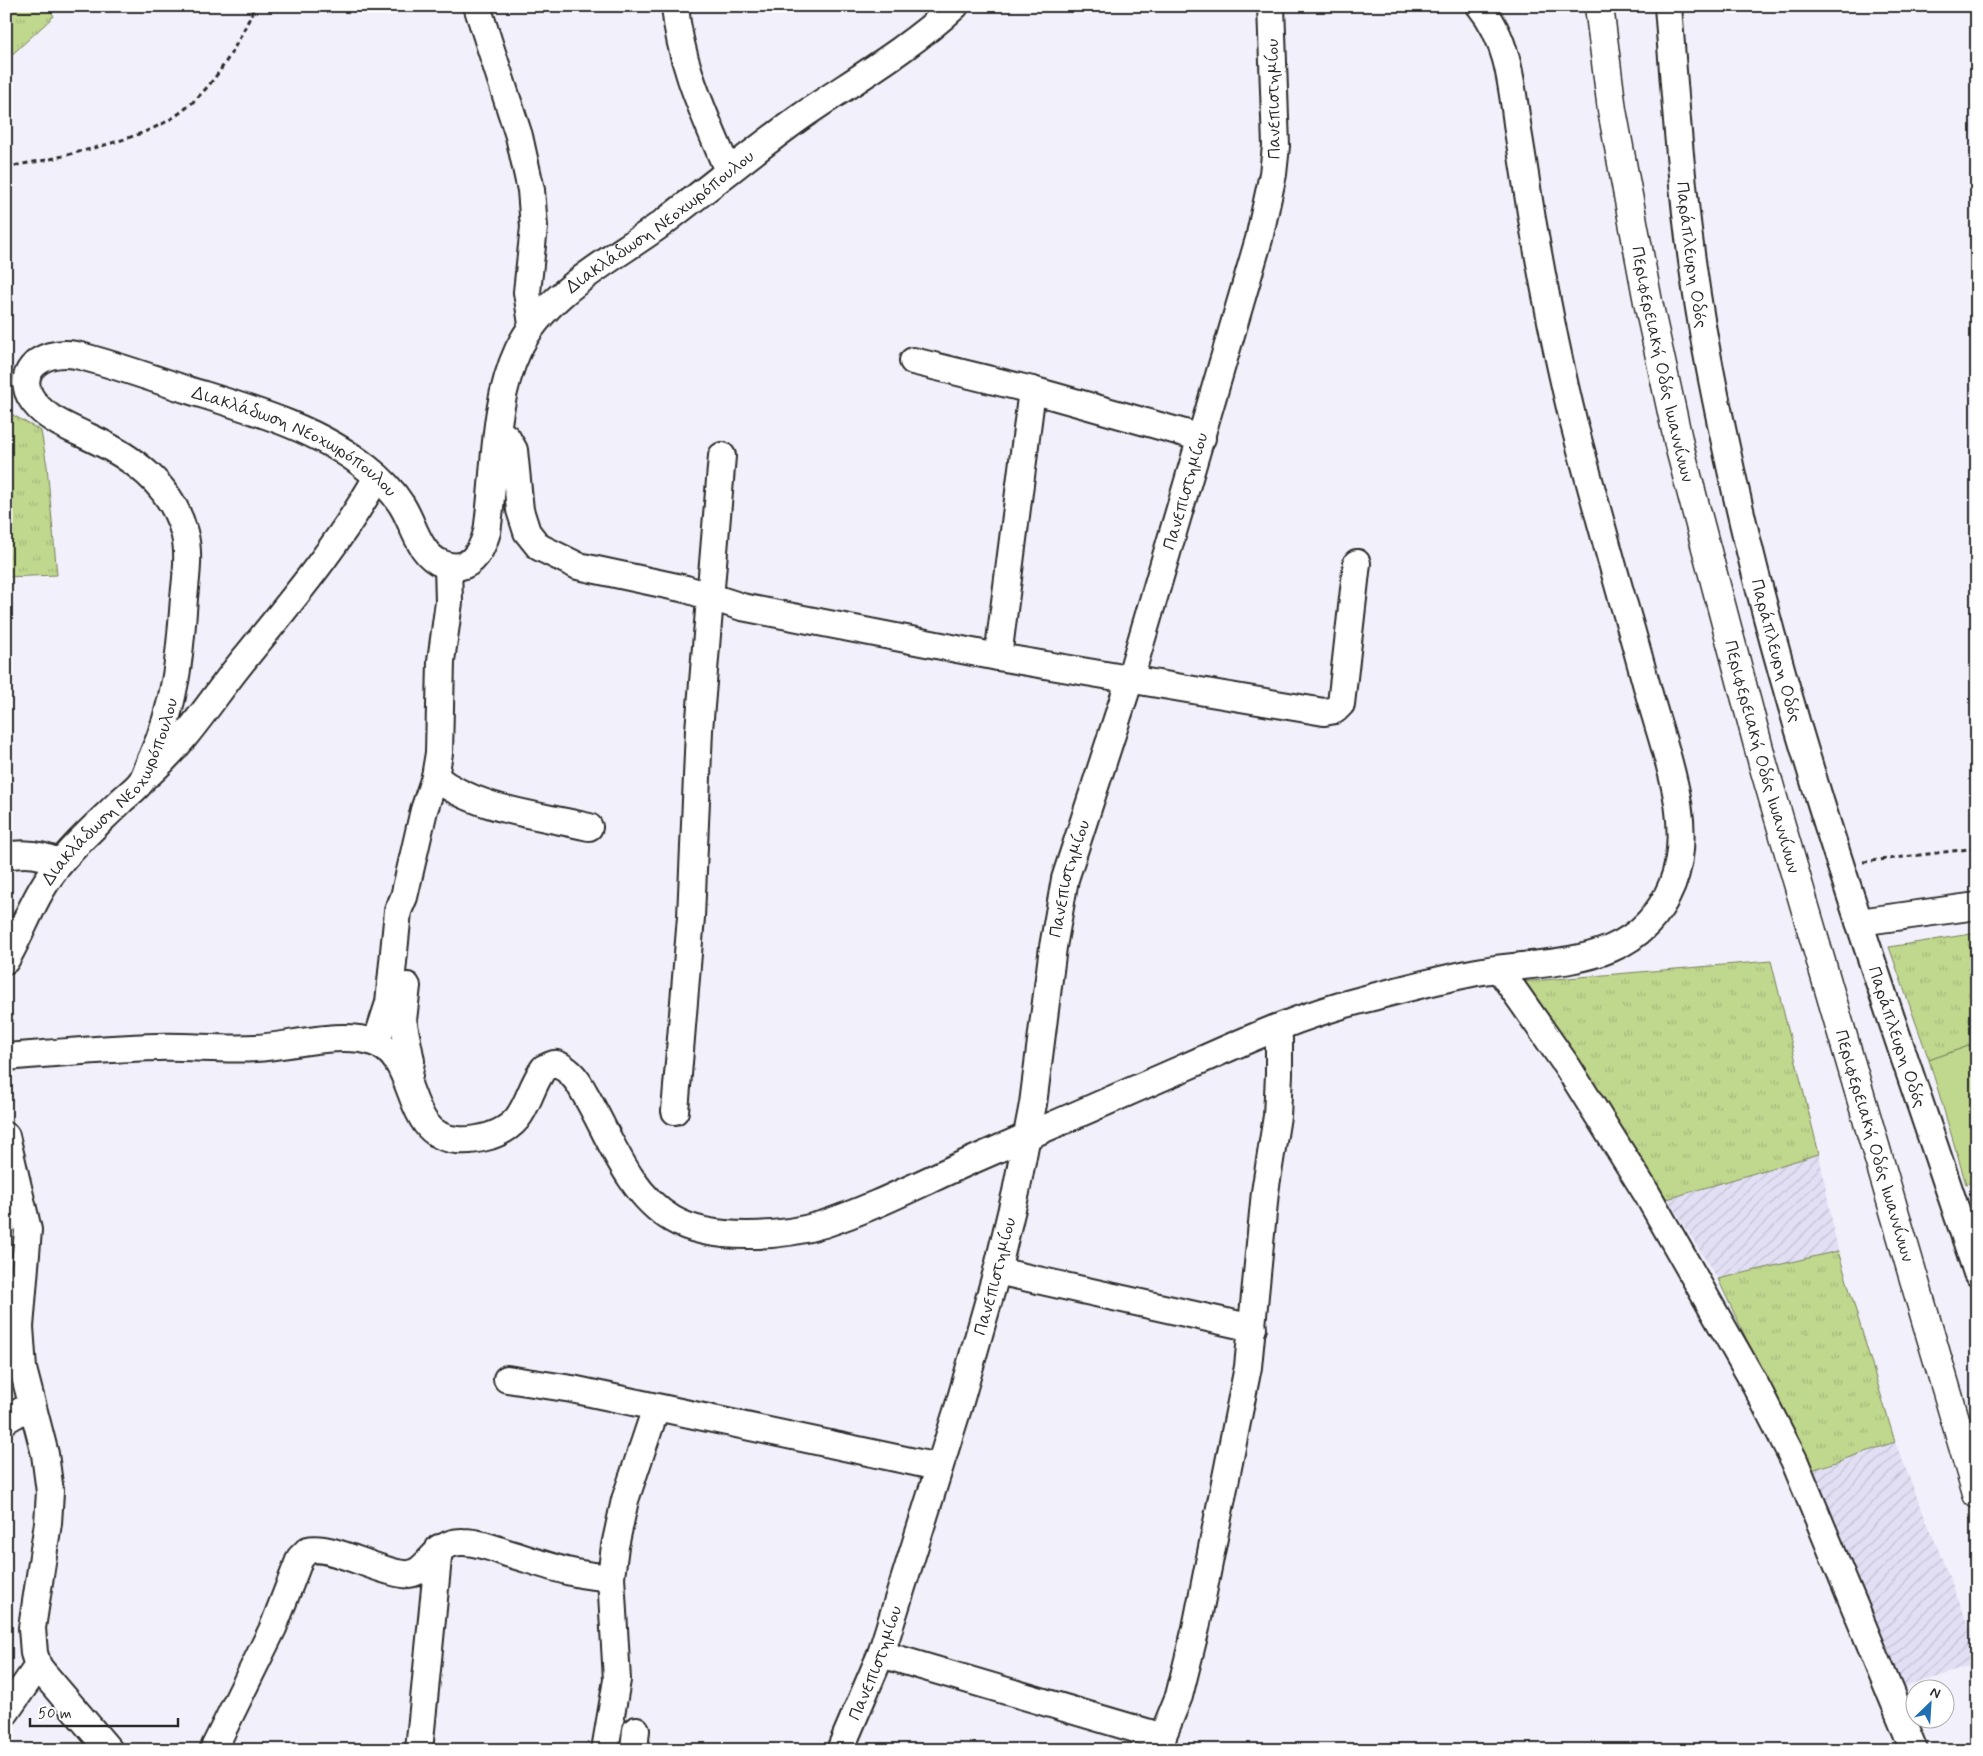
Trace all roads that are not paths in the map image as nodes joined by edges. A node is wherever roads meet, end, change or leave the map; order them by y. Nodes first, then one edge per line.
1 (477, 6) edge
2 (675, 6) edge
3 (955, 6) edge
4 (1271, 6) edge
5 (1480, 6) edge
6 (1600, 6) edge
7 (1668, 6) edge
8 (728, 172) junction
9 (532, 324) junction
10 (913, 361) dead end
11 (17, 371) edge
12 (1032, 390) junction
13 (498, 432) junction
14 (1202, 438) junction
15 (722, 456) dead end
16 (377, 477) junction
17 (1357, 563) dead end
18 (448, 566) junction
19 (710, 598) junction
20 (998, 656) junction
21 (1130, 679) junction
22 (435, 777) junction
23 (141, 782) junction
24 (589, 827) dead end
25 (6, 856) edge
26 (60, 863) junction
27 (404, 897) junction
28 (1977, 906) edge
29 (1859, 922) junction
30 (6, 960) edge
31 (1499, 969) junction
32 (1276, 1028) junction
33 (376, 1043) junction
34 (6, 1057) edge
35 (408, 1081) junction
36 (675, 1111) dead end
37 (1028, 1135) junction
38 (6, 1136) edge
39 (997, 1271) junction
40 (1977, 1273) edge
41 (1253, 1328) junction
42 (507, 1378) dead end
43 (20, 1390) edge
44 (656, 1408) junction
45 (6, 1420) edge
46 (938, 1467) junction
47 (1977, 1494) edge
48 (439, 1548) junction
49 (611, 1577) junction
50 (881, 1654) junction
51 (38, 1666) junction
52 (6, 1712) edge
53 (1160, 1744) edge
54 (109, 1750) edge
55 (213, 1750) edge
56 (419, 1750) edge
57 (605, 1750) edge
58 (840, 1750) edge
59 (1914, 1750) edge

1 - 9 street
2 - 8 street
3 - 8 street, Διακλάδωση Νεοχωρόπουλου
4 - 14 street, Πανεπιστημίου
5 - 31 street
6 - 47 highway, Περιφερειακή Οδός Ιωαννίνων
7 - 29 street, Παράπλευρη Οδός
8 - 9 street, Διακλάδωση Νεοχωρόπουλου
9 - 13 street, Διακλάδωση Νεοχωρόπουλου
10 - 12 street
11 - 16 street, Διακλάδωση Νεοχωρόπουλου
11 - 23 street, Διακλάδωση Νεοχωρόπουλου
12 - 14 street
12 - 20 street
13 - 18 street, Διακλάδωση Νεοχωρόπουλου
13 - 19 street
14 - 21 street, Πανεπιστημίου
15 - 19 street
16 - 18 street, Διακλάδωση Νεοχωρόπουλου
16 - 23 street
17 - 21 street
18 - 22 street
19 - 20 street
19 - 36 street
20 - 21 street
21 - 37 street, Πανεπιστημίου
22 - 24 street
22 - 27 street
23 - 26 street, Διακλάδωση Νεοχωρόπουλου
25 - 26 street
26 - 30 street, Διακλάδωση Νεοχωρόπουλου
27 - 33 street
27 - 35 street
28 - 29 street
29 - 40 street, Παράπλευρη Οδός
31 - 32 street
31 - 59 street
32 - 37 street
32 - 41 street
33 - 34 street
33 - 35 street
35 - 37 street
37 - 39 street, Πανεπιστημίου
38 - 43 street
39 - 41 street
39 - 46 street, Πανεπιστημίου
41 - 53 street
42 - 44 street
43 - 45 street
43 - 51 street
44 - 46 street
44 - 49 street
46 - 50 street, Πανεπιστημίου
48 - 49 street
48 - 55 street
48 - 56 street
49 - 57 street
50 - 53 street
50 - 58 street, Πανεπιστημίου
51 - 52 street
51 - 54 street

